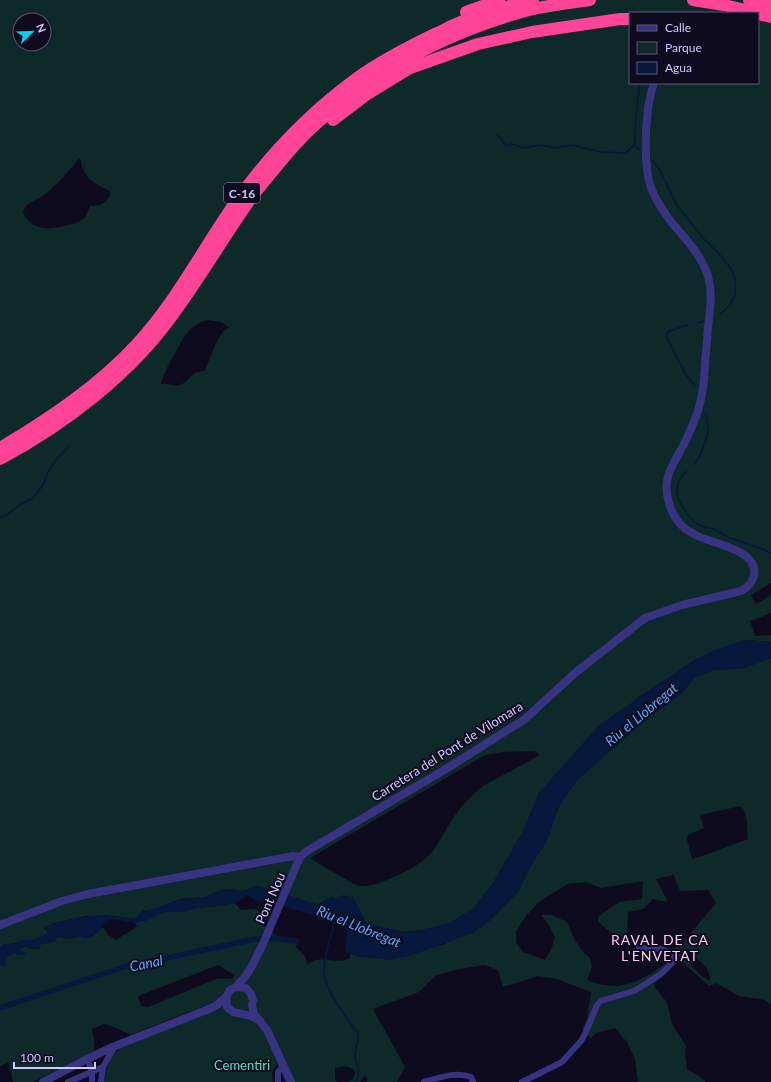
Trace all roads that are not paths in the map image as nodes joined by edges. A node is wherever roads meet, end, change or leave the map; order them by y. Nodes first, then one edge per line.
1 (499, 0) edge
2 (533, 0) edge
3 (590, 0) edge
4 (693, 0) edge
5 (771, 6) edge
6 (734, 8) edge
7 (752, 12) edge
8 (759, 14) edge
9 (771, 17) edge
10 (629, 19) edge
11 (654, 84) edge
12 (310, 116) junction
13 (289, 153) junction
14 (0, 448) edge
15 (0, 459) edge
16 (300, 859) junction
17 (0, 925) edge
18 (639, 948) dead end
19 (251, 968) junction
20 (236, 987) junction
21 (249, 990) junction
22 (226, 997) junction
23 (252, 1005) junction
24 (209, 1009) junction
25 (229, 1009) junction
26 (242, 1014) junction
27 (259, 1020) junction
28 (115, 1046) junction
29 (98, 1054) junction
30 (87, 1059) junction
31 (284, 1065) junction
32 (103, 1067) junction
33 (92, 1071) junction
34 (472, 1079) edge
35 (43, 1082) edge
36 (68, 1082) edge
37 (92, 1082) edge
38 (101, 1082) edge
39 (278, 1082) edge
40 (291, 1082) edge
41 (424, 1082) edge
42 (522, 1082) edge

1 - 12 highway
2 - 12 highway, C-16
3 - 13 highway, C-16
4 - 6 highway
5 - 6 highway
6 - 7 highway
8 - 9 highway
10 - 13 highway
11 - 16 street, Carretera del Pont de Vilomara
12 - 14 highway, C-16
13 - 15 highway, C-16
16 - 17 street
16 - 19 street, Pont Nou
18 - 42 street
19 - 20 street
19 - 21 street
20 - 21 street
20 - 22 street
21 - 23 street
22 - 24 street
22 - 25 street
23 - 26 street
23 - 27 street
24 - 25 street
24 - 28 street
25 - 26 street
26 - 27 street
27 - 31 street
28 - 29 street
28 - 32 street
29 - 30 street
29 - 32 street
30 - 33 street
30 - 35 street
31 - 39 street
31 - 40 street
32 - 33 street
32 - 38 street
33 - 36 street
33 - 37 street
34 - 41 street

